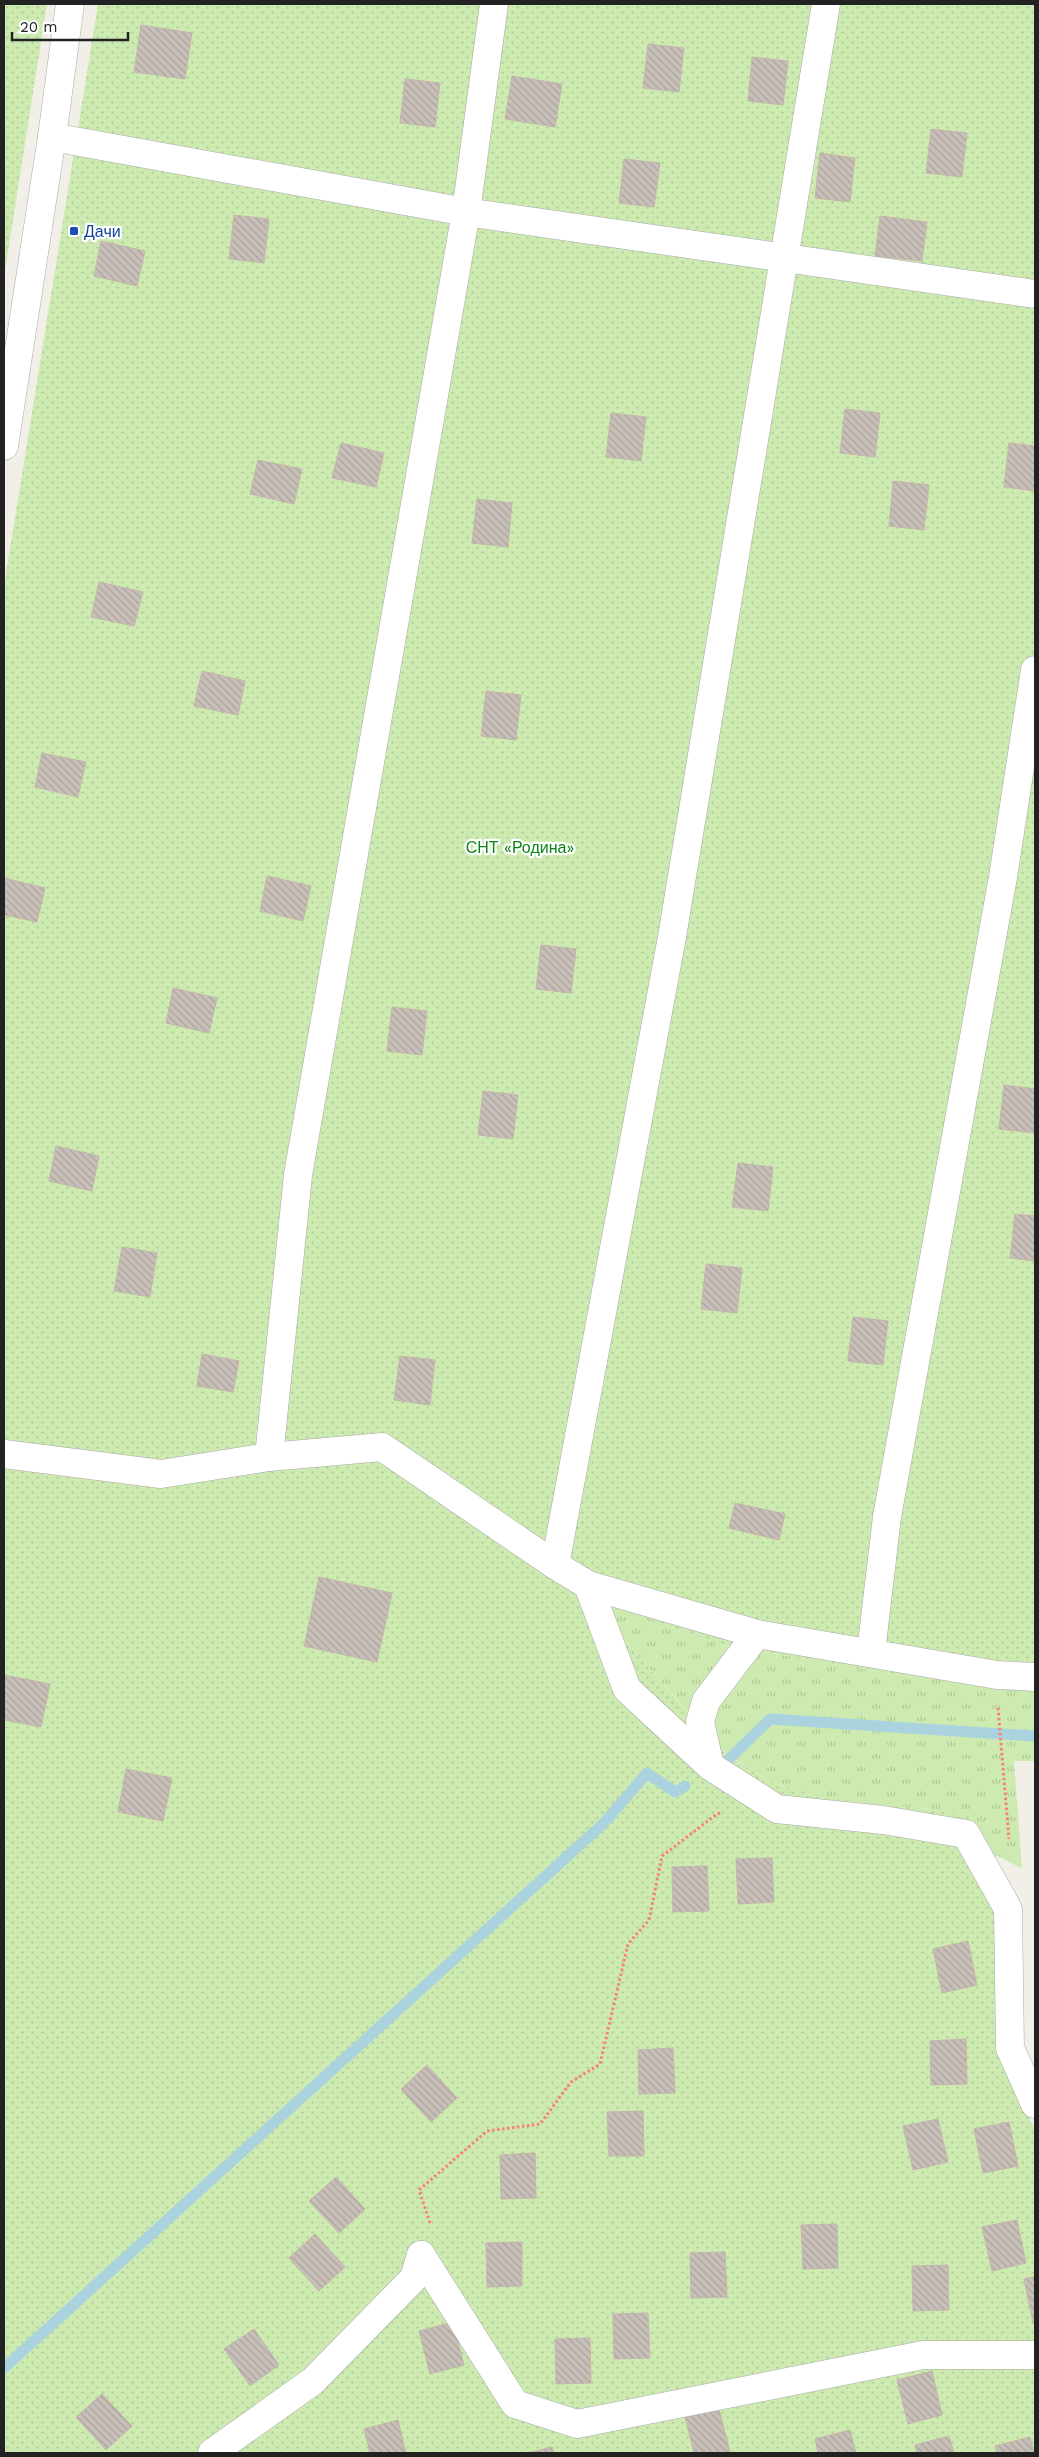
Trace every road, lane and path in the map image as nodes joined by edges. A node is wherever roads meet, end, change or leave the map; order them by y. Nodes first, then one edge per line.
1 (70, 4) edge
2 (494, 4) edge
3 (826, 4) edge
4 (52, 137) junction
5 (466, 212) junction
6 (785, 260) junction
7 (1035, 294) edge
8 (6, 411) edge
9 (4, 446) edge
10 (1035, 670) edge
11 (4, 1454) edge
12 (269, 1457) junction
13 (555, 1565) junction
14 (588, 1585) junction
15 (757, 1634) junction
16 (871, 1652) junction
17 (1035, 1678) edge
18 (997, 1706) dead end
19 (710, 1766) junction
20 (1006, 1787) dead end
21 (725, 1813) dead end
22 (1035, 2104) edge
23 (422, 2255) junction
24 (1035, 2355) edge
25 (212, 2453) edge

1 - 4 street
2 - 5 street
3 - 6 street
4 - 5 street
4 - 8 street
5 - 6 street
5 - 12 street
6 - 7 street
6 - 13 street
8 - 9 street
10 - 16 street
11 - 12 street
12 - 13 street
13 - 14 street
14 - 15 street
14 - 19 street
15 - 16 street
15 - 19 street
16 - 17 street
18 - 20 path
19 - 22 street
21 - 23 path
23 - 24 street
23 - 25 street

